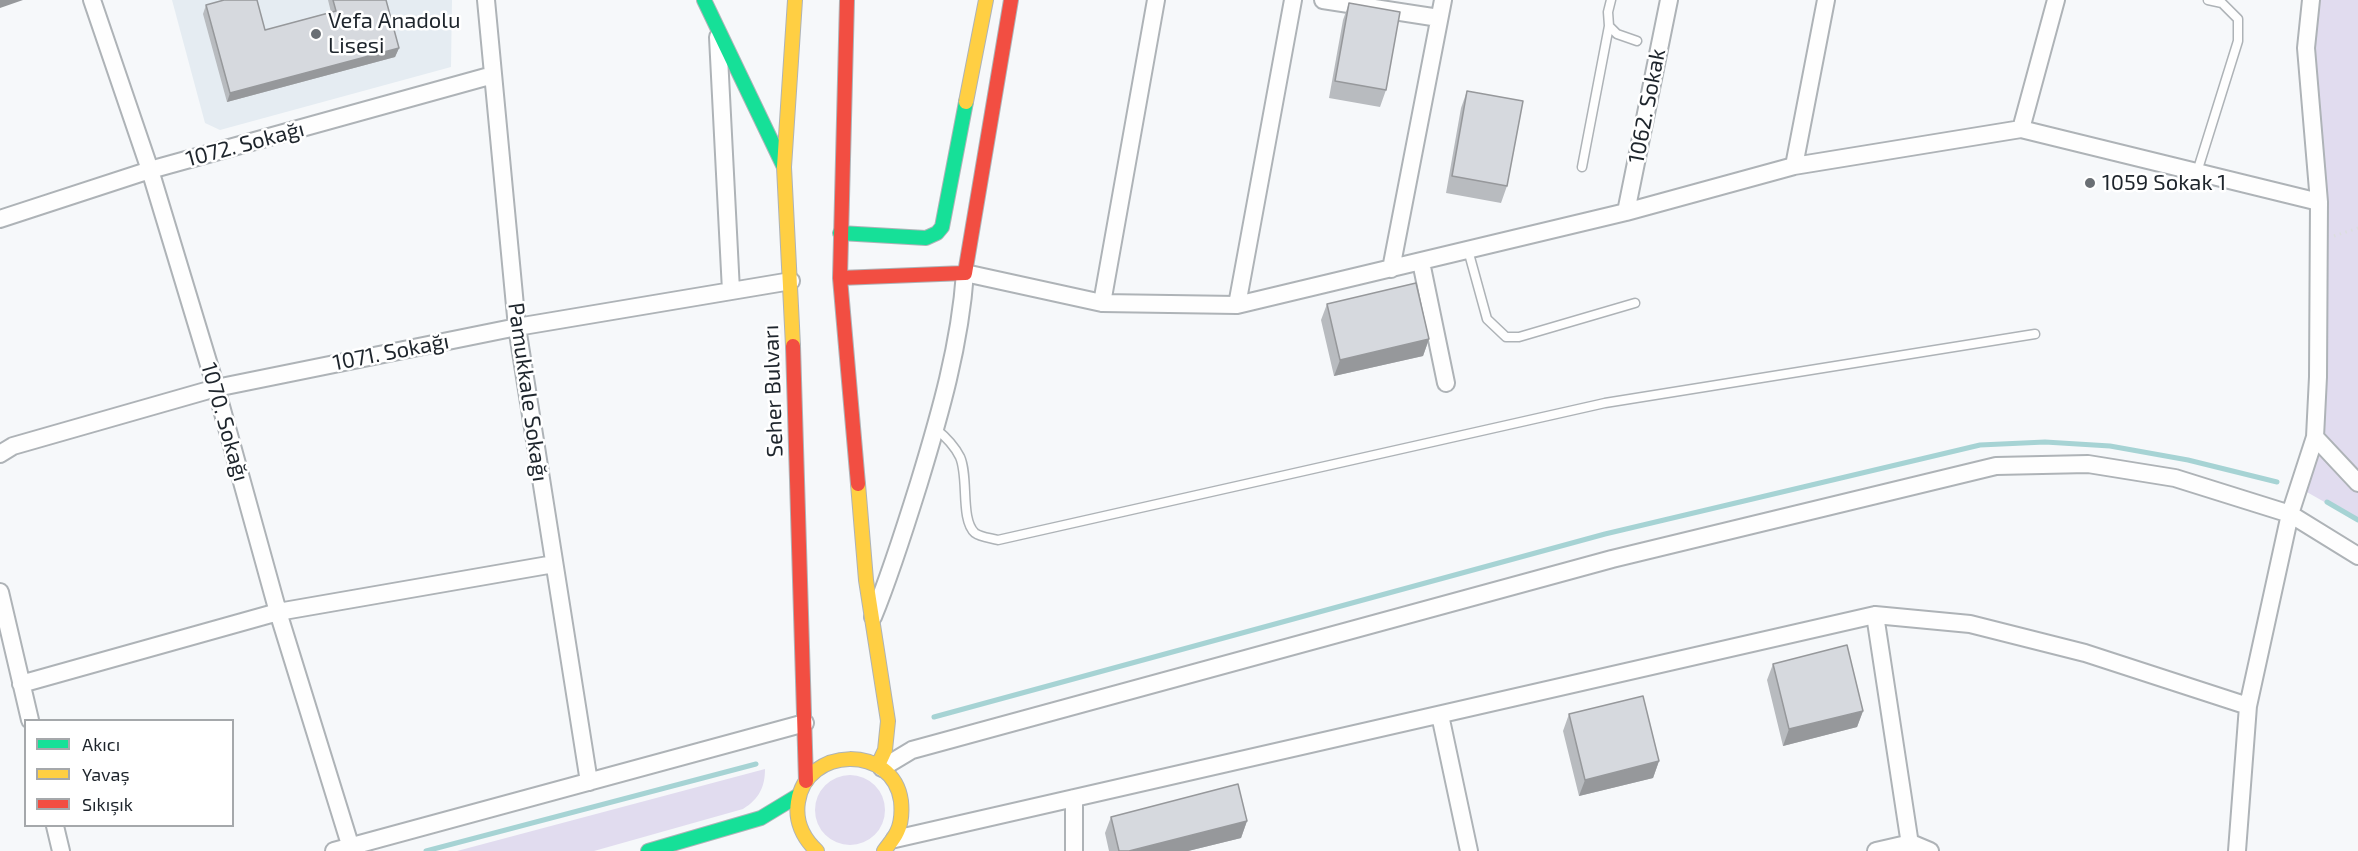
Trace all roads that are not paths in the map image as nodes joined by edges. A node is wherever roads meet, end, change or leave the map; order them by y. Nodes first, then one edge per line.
1 (92, 0) edge
2 (486, 0) edge
3 (704, 0) edge
4 (795, 0) edge
5 (847, 0) edge
6 (986, 0) edge
7 (1011, 0) edge
8 (1156, 0) edge
9 (1293, 0) edge
10 (1323, 0) edge
11 (1443, 0) edge
12 (1611, 0) edge
13 (1668, 0) edge
14 (1826, 0) edge
15 (2056, 0) edge
16 (2208, 0) edge
17 (2310, 0) edge
18 (1439, 18) junction
19 (1609, 26) junction
20 (717, 28) junction
21 (1637, 41) dead end
22 (493, 75) junction
23 (2021, 129) junction
24 (1794, 166) junction
25 (784, 167) junction
26 (1582, 167) dead end
27 (150, 170) junction
28 (2197, 172) junction
29 (2319, 202) junction
30 (1626, 212) junction
31 (0, 219) edge
32 (840, 232) junction
33 (1468, 250) junction
34 (1421, 262) junction
35 (1391, 269) junction
36 (965, 273) junction
37 (840, 278) junction
38 (790, 281) junction
39 (731, 291) junction
40 (1102, 303) junction
41 (1635, 303) dead end
42 (1237, 305) junction
43 (517, 327) junction
44 (2035, 334) dead end
45 (1446, 383) dead end
46 (216, 388) junction
47 (936, 429) junction
48 (2314, 437) junction
49 (0, 454) edge
50 (2358, 483) edge
51 (2290, 514) junction
52 (2358, 556) edge
53 (555, 564) junction
54 (0, 592) edge
55 (278, 612) junction
56 (1875, 615) junction
57 (872, 619) junction
58 (21, 684) junction
59 (2248, 706) junction
60 (1440, 715) junction
61 (30, 719) edge
62 (805, 723) junction
63 (880, 766) junction
64 (806, 781) junction
65 (589, 782) junction
66 (799, 795) junction
67 (1074, 798) junction
68 (55, 827) edge
69 (889, 846) edge
70 (1911, 847) edge
71 (345, 849) edge
72 (814, 849) edge
73 (61, 851) edge
74 (648, 851) edge
75 (796, 851) edge
76 (1074, 851) edge
77 (1469, 851) edge
78 (1876, 851) edge
79 (1930, 851) edge
80 (2237, 851) edge

1 - 27 street, 1070. Sokağı
2 - 22 street, Pamukkale Sokağı
3 - 20 main road
4 - 25 main road, Seher Bulvarı
5 - 32 main road
6 - 32 main road
7 - 36 main road
8 - 40 street
9 - 42 street
10 - 18 street
11 - 18 street
12 - 19 lane
13 - 30 street, 1062. Sokak
14 - 24 street
15 - 23 street
16 - 28 lane
17 - 29 street
18 - 35 street
19 - 21 lane
19 - 26 lane
20 - 25 main road
20 - 39 street
22 - 27 street, 1072. Sokağı
22 - 43 street, Pamukkale Sokağı
23 - 24 street
23 - 28 street
24 - 30 street
25 - 38 main road, Seher Bulvarı
27 - 31 street, 1072. Sokağı
27 - 46 street, 1070. Sokağı
28 - 29 street
29 - 48 street
30 - 33 street
32 - 37 main road
33 - 34 street
33 - 41 lane
34 - 35 street
34 - 45 street
35 - 42 street
36 - 37 main road
36 - 40 street
36 - 47 street
37 - 57 main road
38 - 39 street, 1071. Sokağı
38 - 62 main road, Seher Bulvarı
39 - 43 street, 1071. Sokağı
40 - 42 street
43 - 46 street, 1071. Sokağı
43 - 53 street, Pamukkale Sokağı
44 - 47 lane
46 - 49 street, 1071. Sokağı
46 - 55 street, 1070. Sokağı
47 - 57 street
48 - 50 street
48 - 51 street
51 - 52 street
51 - 59 street
51 - 63 street
53 - 55 street
53 - 65 street, Pamukkale Sokağı
54 - 58 street
55 - 58 street
55 - 71 street, 1070. Sokağı
56 - 59 street
56 - 60 street
56 - 70 street
57 - 63 main road
58 - 61 street
59 - 80 street
60 - 67 street
60 - 77 street
62 - 64 main road, Seher Bulvarı
62 - 65 street
63 - 64 main road
63 - 69 main road
64 - 66 main road
65 - 71 street
66 - 72 main road
66 - 74 main road
67 - 69 street
67 - 76 street
68 - 73 street
70 - 78 street
70 - 79 street
72 - 75 main road

